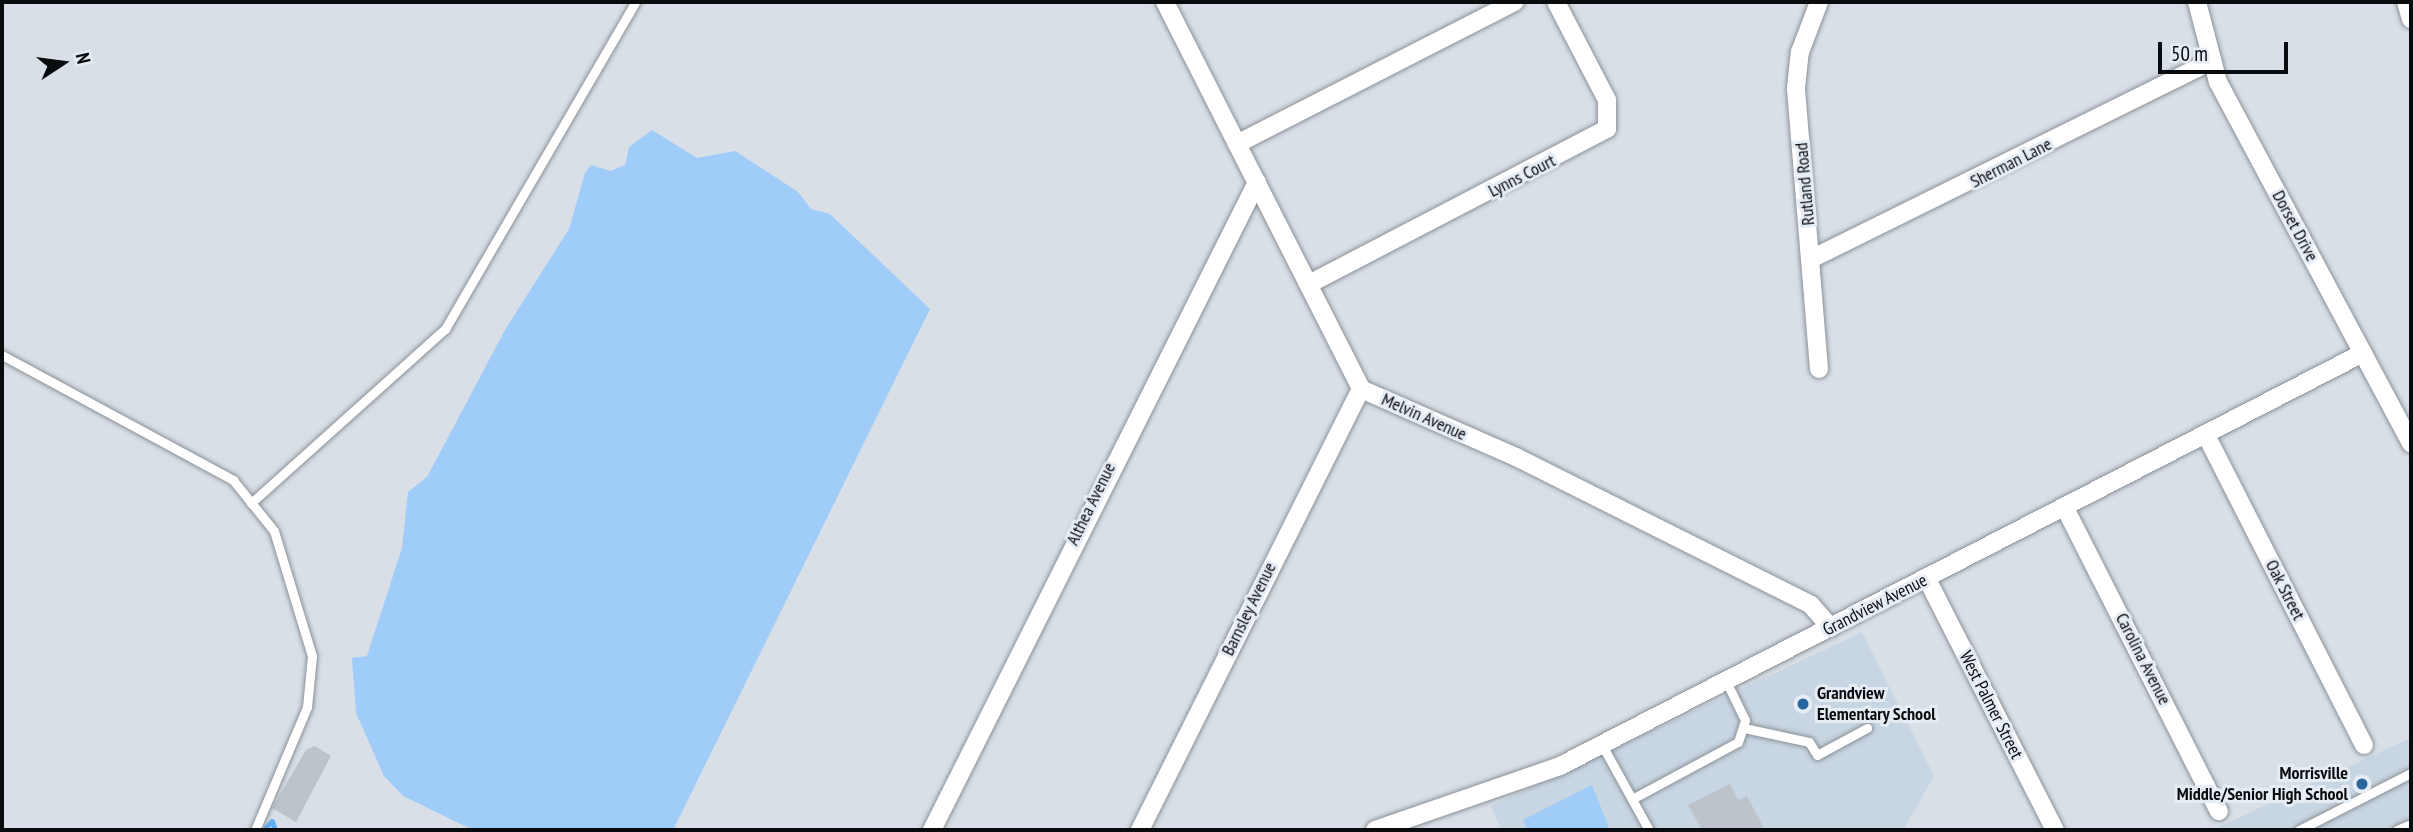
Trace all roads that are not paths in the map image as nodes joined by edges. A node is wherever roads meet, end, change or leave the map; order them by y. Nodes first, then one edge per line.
1 (635, 2) edge
2 (1165, 2) edge
3 (1515, 2) edge
4 (1556, 2) edge
5 (1819, 2) edge
6 (2197, 2) edge
7 (2406, 2) edge
8 (2411, 19) edge
9 (2209, 62) junction
10 (1237, 144) junction
11 (1257, 182) junction
12 (1811, 259) junction
13 (1309, 284) junction
14 (2363, 353) junction
15 (2, 355) edge
16 (1819, 369) dead end
17 (1362, 389) junction
18 (2206, 435) junction
19 (2411, 444) edge
20 (251, 503) junction
21 (2065, 508) junction
22 (1927, 579) junction
23 (1831, 628) junction
24 (1726, 681) junction
25 (1744, 728) junction
26 (1867, 728) dead end
27 (1602, 745) junction
28 (2364, 745) dead end
29 (2411, 773) edge
30 (1632, 799) junction
31 (2219, 811) dead end
32 (2411, 824) edge
33 (255, 830) edge
34 (932, 830) edge
35 (1140, 830) edge
36 (1375, 830) edge
37 (1649, 830) edge
38 (2055, 830) edge
39 (2299, 830) edge
40 (2397, 830) edge

1 - 20 lane
2 - 10 street, Melvin Avenue
3 - 10 street
4 - 13 street, Lynns Court
5 - 12 street, Rutland Road
6 - 9 street, Dorset Drive
7 - 8 street
9 - 12 street, Sherman Lane
9 - 14 street, Dorset Drive
10 - 11 street, Melvin Avenue
11 - 13 street, Melvin Avenue
11 - 34 street, Althea Avenue
12 - 16 street, Rutland Road
13 - 17 street, Melvin Avenue
14 - 18 street, Grandview Avenue
14 - 19 street, Dorset Drive
15 - 20 lane
17 - 23 street, Melvin Avenue
17 - 35 street, Barnsley Avenue
18 - 21 street, Grandview Avenue
18 - 28 street, Oak Street
20 - 33 lane
21 - 22 street, Grandview Avenue
21 - 31 street, Carolina Avenue
22 - 23 street, Grandview Avenue
22 - 38 street, West Palmer Street
23 - 24 street, Grandview Avenue
24 - 25 lane
24 - 27 street, Grandview Avenue
25 - 26 lane
25 - 30 lane
27 - 30 lane
27 - 36 street, Grandview Avenue
29 - 39 lane
30 - 37 lane
32 - 40 lane

